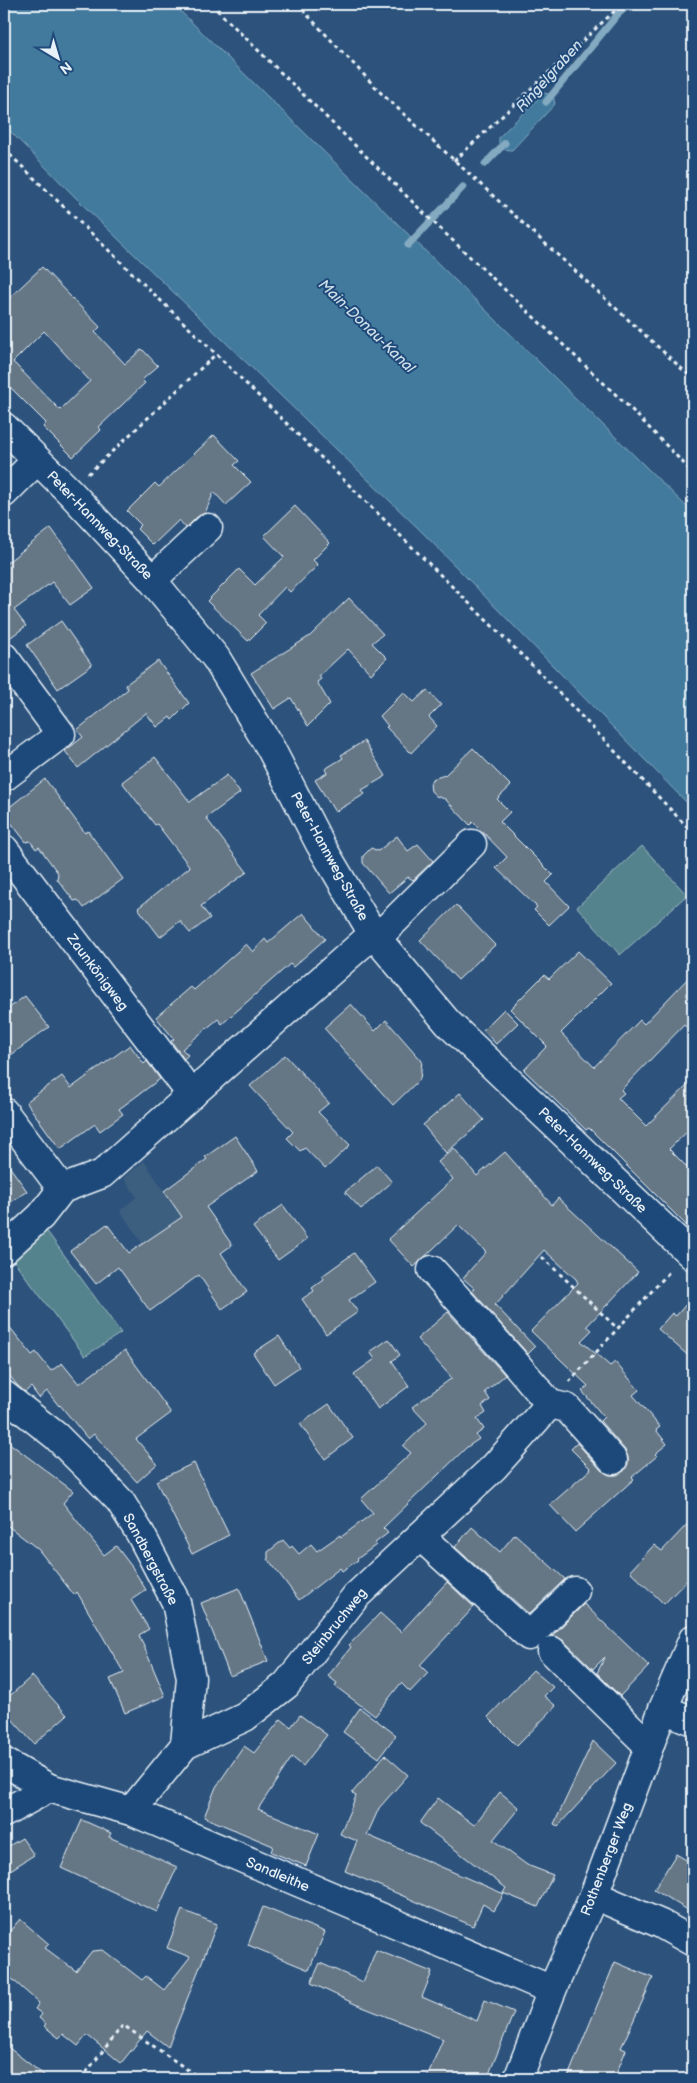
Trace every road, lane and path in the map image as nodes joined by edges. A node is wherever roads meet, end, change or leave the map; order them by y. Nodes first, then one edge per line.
1 (211, 4) edge
2 (298, 4) edge
3 (622, 4) edge
4 (4, 149) edge
5 (454, 161) junction
6 (216, 354) junction
7 (693, 380) edge
8 (4, 427) edge
9 (37, 460) junction
10 (693, 473) edge
11 (70, 492) junction
12 (4, 493) edge
13 (208, 528) dead end
14 (152, 580) junction
15 (4, 657) edge
16 (4, 778) edge
17 (693, 833) edge
18 (472, 844) dead end
19 (4, 849) edge
20 (375, 936) junction
21 (192, 1095) junction
22 (4, 1112) edge
23 (62, 1189) junction
24 (4, 1250) edge
25 (691, 1254) edge
26 (542, 1257) dead end
27 (432, 1270) dead end
28 (617, 1328) junction
29 (4, 1395) edge
30 (550, 1404) junction
31 (613, 1460) dead end
32 (420, 1536) junction
33 (574, 1591) dead end
34 (693, 1639) edge
35 (552, 1651) dead end
36 (663, 1709) junction
37 (693, 1721) edge
38 (185, 1745) junction
39 (649, 1746) junction
40 (4, 1762) edge
41 (49, 1788) junction
42 (132, 1811) junction
43 (4, 1813) edge
44 (594, 1895) junction
45 (693, 1942) edge
46 (552, 1990) junction
47 (81, 2079) edge
48 (202, 2079) edge
49 (518, 2079) edge

1 - 10 path
2 - 5 path
3 - 5 path
4 - 6 path
5 - 7 path
6 - 11 path
6 - 17 path
8 - 9 street, Peter-Hannweg-Straße
9 - 11 street, Peter-Hannweg-Straße
9 - 12 street
11 - 14 street, Peter-Hannweg-Straße
13 - 14 street
14 - 20 street, Peter-Hannweg-Straße
15 - 16 street
18 - 20 street
19 - 21 street, Zaunkönigweg
20 - 21 street
20 - 25 street, Peter-Hannweg-Straße
21 - 23 street
22 - 23 street
23 - 24 street
25 - 28 path
26 - 28 path
27 - 30 street
28 - 30 path
29 - 38 street, Sandbergstraße
30 - 31 street
30 - 32 street, Steinbruchweg
32 - 33 street
32 - 38 street, Steinbruchweg
34 - 36 street, Rothenberger Weg
35 - 39 street
36 - 37 street
36 - 39 street, Rothenberger Weg
38 - 42 street, Steinbruchweg
39 - 44 street, Rothenberger Weg
40 - 41 street, Sandleithe
41 - 42 street, Sandleithe
41 - 43 street
42 - 46 street, Sandleithe
44 - 45 street
44 - 46 street, Rothenberger Weg
46 - 49 street, Rothenberger Weg
47 - 48 path

